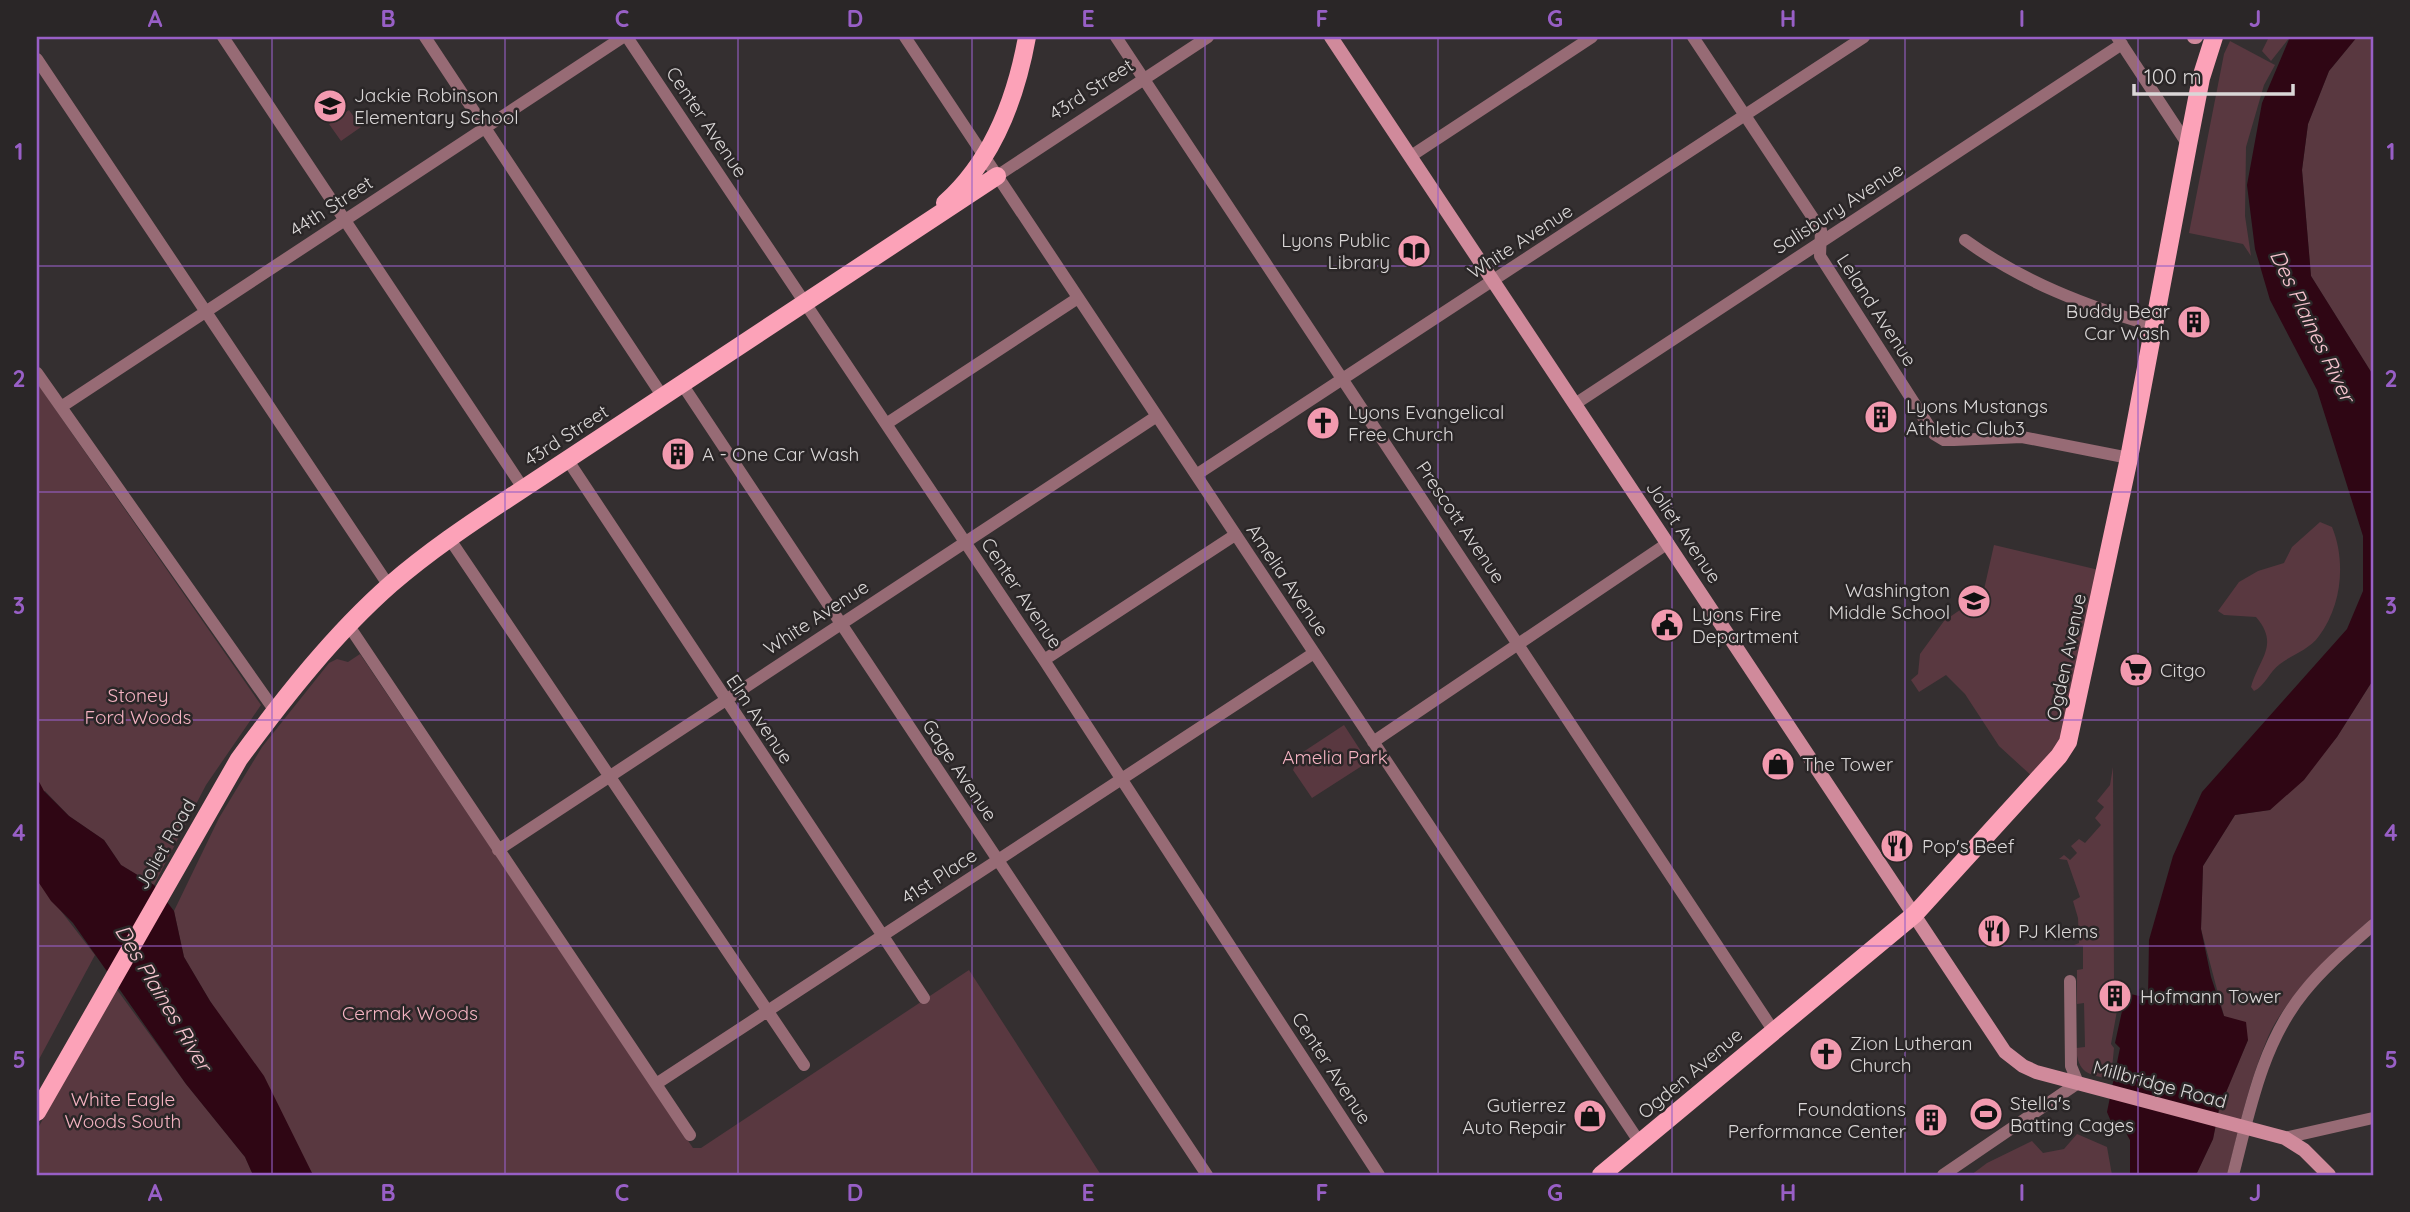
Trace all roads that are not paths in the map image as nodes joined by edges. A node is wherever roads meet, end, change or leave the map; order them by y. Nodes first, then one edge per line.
1 (223, 37) edge
2 (425, 37) edge
3 (625, 37) edge
4 (905, 37) edge
5 (1027, 37) edge
6 (1116, 37) edge
7 (1208, 37) edge
8 (1592, 37) edge
9 (1693, 37) edge
10 (1864, 37) edge
11 (1334, 38) edge
12 (2204, 39) edge
13 (2119, 40) edge
14 (37, 59) edge
15 (1145, 79) junction
16 (1745, 116) junction
17 (485, 127) junction
18 (2188, 145) junction
19 (984, 156) junction
20 (1411, 156) junction
21 (997, 176) junction
22 (346, 219) junction
23 (911, 233) junction
24 (1965, 240) dead end
25 (1820, 242) junction
26 (1494, 282) junction
27 (1078, 298) junction
28 (805, 303) junction
29 (206, 311) junction
30 (2154, 326) junction
31 (37, 373) edge
32 (1343, 378) junction
33 (682, 384) junction
34 (663, 397) junction
35 (1576, 404) junction
36 (61, 407) junction
37 (1157, 416) junction
38 (886, 424) junction
39 (2129, 458) junction
40 (567, 459) junction
41 (1196, 475) junction
42 (523, 488) junction
43 (1235, 535) junction
44 (449, 538) junction
45 (964, 543) junction
46 (1668, 543) junction
47 (389, 586) junction
48 (839, 625) junction
49 (349, 626) junction
50 (1518, 642) junction
51 (1314, 653) junction
52 (1044, 660) junction
53 (725, 700) junction
54 (275, 711) junction
55 (1373, 741) junction
56 (609, 776) junction
57 (1121, 779) junction
58 (498, 850) junction
59 (998, 861) junction
60 (1915, 914) junction
61 (2373, 925) edge
62 (883, 936) junction
63 (2070, 981) dead end
64 (924, 998) dead end
65 (767, 1011) junction
66 (1773, 1030) junction
67 (804, 1065) dead end
68 (2078, 1083) junction
69 (656, 1084) junction
70 (37, 1112) edge
71 (2373, 1118) edge
72 (2239, 1125) junction
73 (690, 1135) dead end
74 (2285, 1138) junction
75 (1640, 1143) junction
76 (1207, 1175) edge
77 (1378, 1175) edge
78 (1601, 1175) edge
79 (1943, 1175) edge
80 (2233, 1175) edge
81 (2329, 1175) edge

1 - 22 street
2 - 17 street
3 - 17 street, 44th Street
3 - 28 street, Center Avenue
4 - 19 street, Amelia Avenue
5 - 19 main road
6 - 15 street, Prescott Avenue
7 - 15 street, 43rd Street
8 - 20 street
9 - 16 street, Leland Avenue
10 - 16 street, White Avenue
11 - 20 street, Joliet Avenue
12 - 18 main road, Ogden Avenue
13 - 18 street
13 - 25 street, Salisbury Avenue
14 - 29 street
15 - 21 street, 43rd Street
15 - 32 street, Prescott Avenue
16 - 25 street, Leland Avenue
16 - 26 street, White Avenue
17 - 22 street, 44th Street
17 - 34 street
18 - 30 main road, Ogden Avenue
19 - 21 street, Amelia Avenue
19 - 23 main road
20 - 26 street, Joliet Avenue
21 - 23 main road
21 - 27 street, Amelia Avenue
22 - 29 street, 44th Street
22 - 42 street
23 - 28 main road, 43rd Street
24 - 30 street
25 - 35 street, Salisbury Avenue
25 - 39 street, Leland Avenue
26 - 32 street, White Avenue
26 - 35 street, Joliet Avenue
27 - 37 street, Amelia Avenue
27 - 38 street
28 - 33 main road, 43rd Street
28 - 38 street, Center Avenue
29 - 36 street, 44th Street
29 - 47 street
30 - 39 main road, Ogden Avenue
31 - 36 street
32 - 41 street, White Avenue
32 - 50 street, Prescott Avenue
33 - 34 main road, 43rd Street
33 - 48 street, Gage Avenue
34 - 40 main road, 43rd Street
35 - 46 street, Joliet Avenue
36 - 54 street
37 - 41 street, Amelia Avenue
37 - 45 street, White Avenue
38 - 45 street, Center Avenue
39 - 60 main road, Ogden Avenue
40 - 42 main road, 43rd Street
40 - 53 street, Elm Avenue
41 - 43 street, Amelia Avenue
42 - 44 main road, 43rd Street
43 - 51 street, Amelia Avenue
43 - 52 street
44 - 47 main road, 43rd Street
44 - 56 street
45 - 48 street, White Avenue
45 - 52 street, Center Avenue
46 - 50 street
46 - 60 street, Joliet Avenue
47 - 49 main road, 43rd Street
48 - 53 street, White Avenue
48 - 59 street, Gage Avenue
49 - 54 main road, 43rd Street
49 - 58 street
50 - 55 street
50 - 66 street, Prescott Avenue
51 - 55 street, Amelia Avenue
51 - 57 street, 41st Place
52 - 57 street, Center Avenue
53 - 56 street, White Avenue
53 - 62 street, Elm Avenue
54 - 70 main road, Joliet Road
55 - 75 street, Amelia Avenue
56 - 58 street, White Avenue
56 - 65 street
57 - 59 street, 41st Place
57 - 77 street, Center Avenue
58 - 69 street
59 - 62 street, 41st Place
59 - 76 street, Gage Avenue
60 - 66 main road, Ogden Avenue
60 - 68 street, Joliet Avenue
61 - 72 street
62 - 64 street, Elm Avenue
62 - 65 street, 41st Place
63 - 68 street
65 - 67 street
65 - 69 street, 41st Place
66 - 75 main road, Ogden Avenue
68 - 72 street, Millbridge Road
68 - 79 street
69 - 73 street
71 - 74 street
72 - 74 street, Millbridge Road
72 - 80 street
74 - 81 street, Millbridge Road
75 - 78 main road, Ogden Avenue

